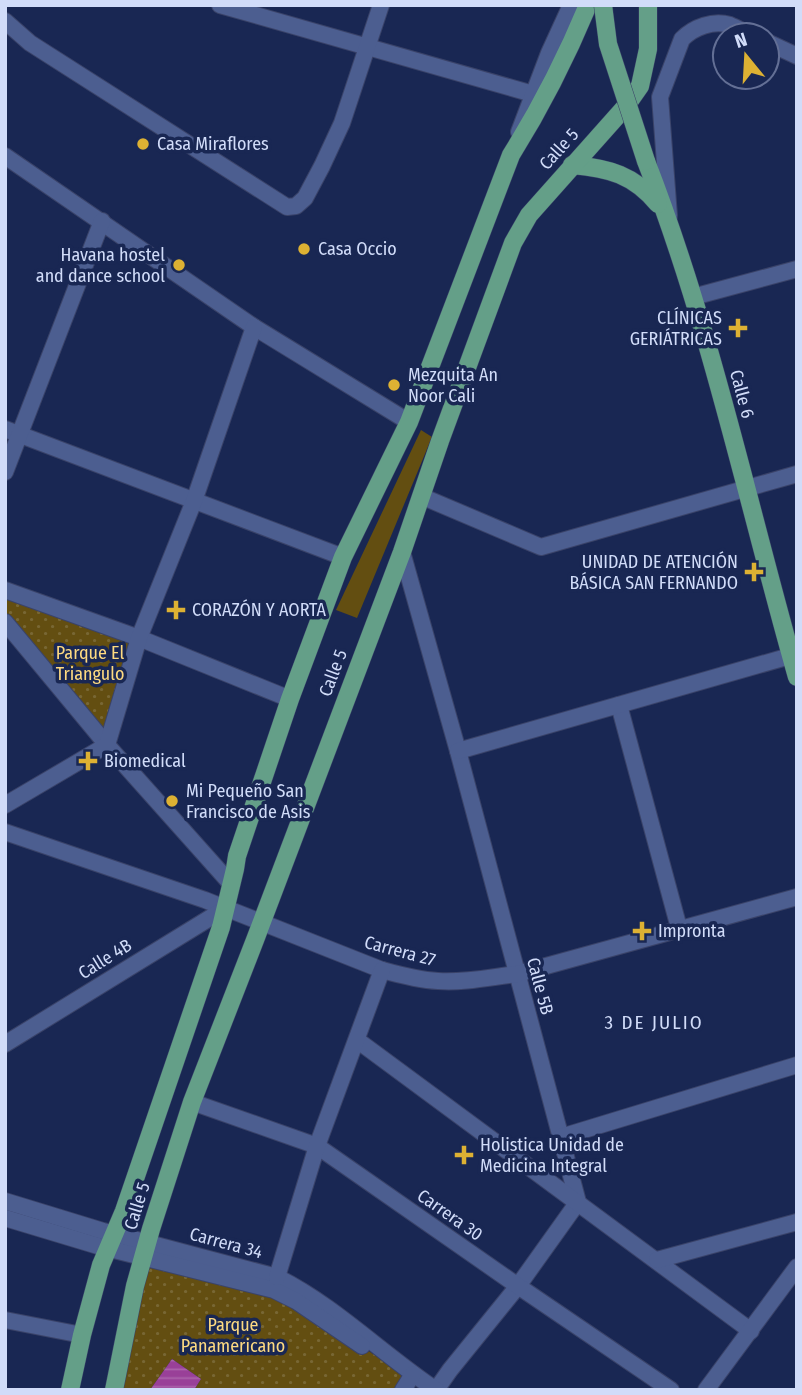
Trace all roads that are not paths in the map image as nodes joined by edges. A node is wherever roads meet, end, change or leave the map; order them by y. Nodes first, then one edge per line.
1 (220, 5) edge
2 (382, 5) edge
3 (571, 5) edge
4 (588, 5) edge
5 (603, 5) edge
6 (648, 5) edge
7 (5, 21) edge
8 (711, 26) edge
9 (366, 48) junction
10 (781, 49) edge
11 (797, 56) edge
12 (533, 94) junction
13 (511, 155) junction
14 (5, 156) edge
15 (572, 165) junction
16 (102, 221) junction
17 (669, 222) junction
18 (797, 269) edge
19 (693, 297) junction
20 (254, 327) junction
21 (409, 422) junction
22 (12, 432) edge
23 (5, 472) edge
24 (797, 474) edge
25 (746, 489) junction
26 (421, 496) junction
27 (194, 501) junction
28 (402, 552) junction
29 (343, 557) junction
30 (5, 590) edge
31 (5, 622) edge
32 (139, 638) junction
33 (794, 655) edge
34 (797, 677) edge
35 (290, 699) junction
36 (619, 705) junction
37 (107, 745) junction
38 (457, 751) junction
39 (5, 805) edge
40 (5, 832) edge
41 (231, 884) junction
42 (797, 897) edge
43 (226, 908) junction
44 (262, 922) junction
45 (679, 928) junction
46 (382, 970) junction
47 (517, 974) junction
48 (358, 1040) junction
49 (5, 1044) edge
50 (797, 1065) edge
51 (192, 1102) junction
52 (561, 1137) junction
53 (317, 1146) junction
54 (5, 1201) edge
55 (578, 1202) junction
56 (5, 1218) edge
57 (795, 1228) edge
58 (112, 1241) junction
59 (145, 1250) junction
60 (657, 1260) junction
61 (797, 1268) edge
62 (277, 1277) junction
63 (518, 1286) junction
64 (5, 1320) edge
65 (751, 1331) junction
66 (82, 1335) junction
67 (412, 1374) junction
68 (70, 1390) edge
69 (114, 1390) edge
70 (403, 1390) edge
71 (436, 1390) edge
72 (671, 1390) edge
73 (706, 1390) edge

1 - 9 street
2 - 9 street
3 - 12 street, Calle 5
4 - 13 main road, Calle 5
5 - 17 main road, Calle 6, bridge
6 - 15 main road, Calle 5
7 - 9 street
8 - 17 street
9 - 12 street
10 - 11 street
12 - 13 street, Calle 5
13 - 21 main road, Calle 5
14 - 16 street
15 - 17 main road
15 - 26 main road, Calle 5
16 - 20 street
16 - 22 street
17 - 19 main road, Calle 6
18 - 19 street
19 - 25 main road, Calle 6
20 - 21 street
20 - 27 street
21 - 29 main road, Calle 5
22 - 23 street
22 - 27 street
24 - 25 street
25 - 26 street
25 - 33 main road, Calle 6
26 - 28 main road, Calle 5
27 - 29 street
27 - 32 street
28 - 38 street, Calle 5B
28 - 44 main road, Calle 5
29 - 35 main road, Calle 5
30 - 32 street
31 - 37 street
32 - 35 street
32 - 37 street
33 - 34 main road, Calle 6
33 - 36 street
35 - 41 main road, Calle 5
36 - 38 street
36 - 45 street
37 - 39 street
37 - 41 street
38 - 47 street, Calle 5B
40 - 43 street, Carrera 27
41 - 43 main road, Calle 5
42 - 45 street, Carrera 27
43 - 44 street, Carrera 27
43 - 49 street, Calle 4B
43 - 58 main road, Calle 5
44 - 46 street, Carrera 27
44 - 51 main road, Calle 5
45 - 47 street, Carrera 27
46 - 47 street, Carrera 27
46 - 48 street
47 - 52 street, Calle 5B
48 - 53 street
48 - 55 street
50 - 52 street
51 - 53 street, Carrera 30
51 - 59 main road, Calle 5
52 - 55 street, Calle 5B
53 - 62 street
53 - 63 street, Carrera 30
54 - 58 street, Carrera 34
55 - 60 street
55 - 63 street
56 - 58 street, Carrera 34
57 - 60 street
58 - 59 street, Carrera 34
58 - 66 main road, Calle 5
59 - 62 street, Carrera 34
59 - 67 street, Carrera 34
59 - 69 main road, Calle 5
60 - 65 street
61 - 65 street
62 - 67 street, Carrera 34
63 - 71 street
63 - 72 street, Carrera 30
64 - 66 street
65 - 73 street
66 - 68 main road, Calle 5
67 - 70 street
67 - 71 street, Carrera 34

